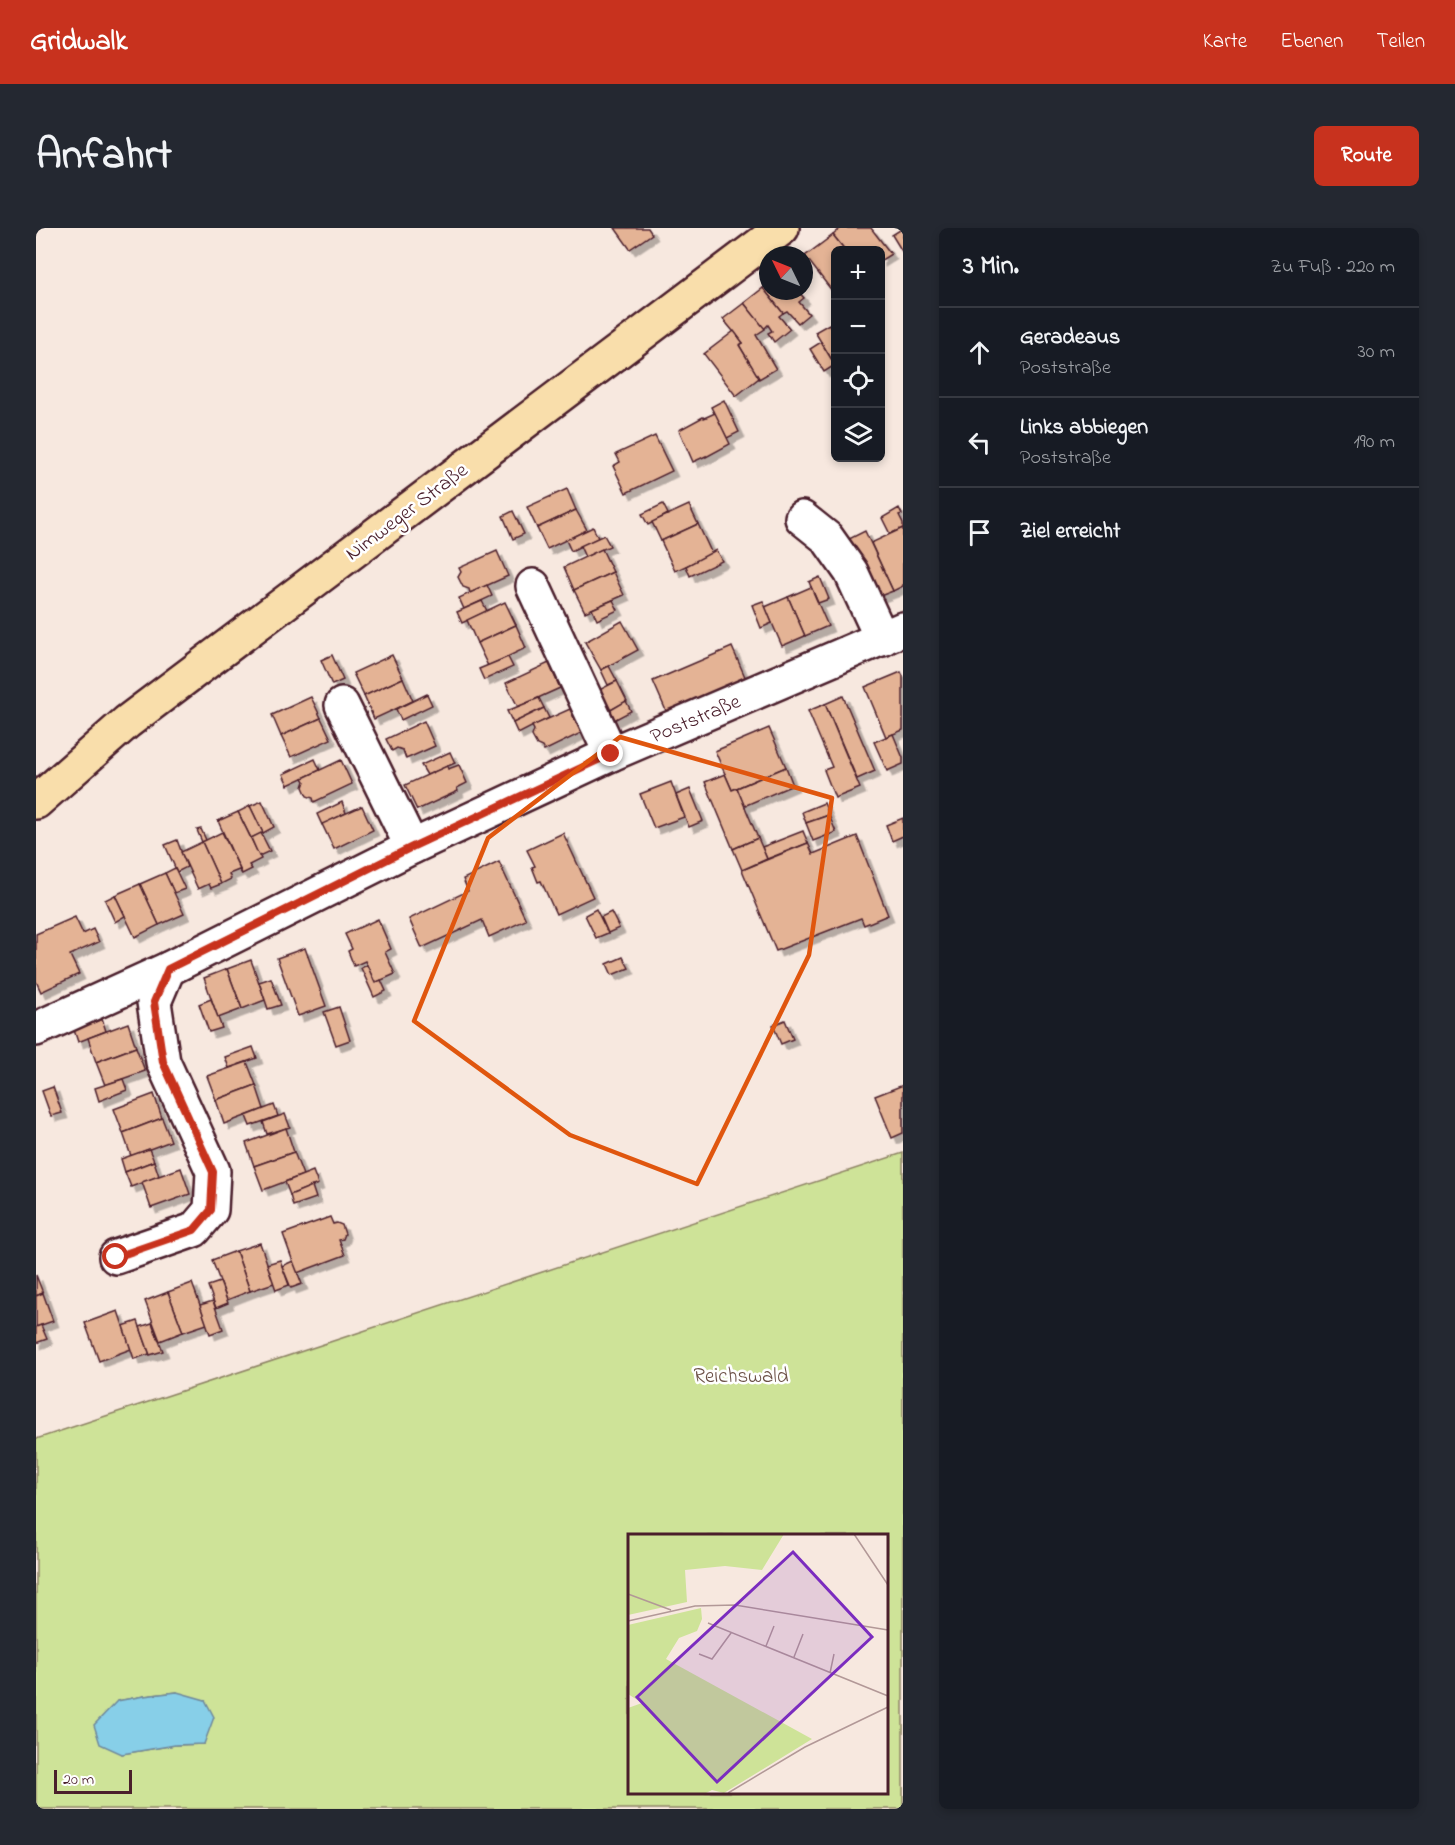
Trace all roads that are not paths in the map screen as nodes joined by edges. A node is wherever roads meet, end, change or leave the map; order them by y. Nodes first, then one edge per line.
1 (768, 232) edge
2 (802, 518) dead end
3 (533, 586) dead end
4 (893, 634) edge
5 (342, 705) dead end
6 (611, 754) junction
7 (36, 802) edge
8 (412, 847) junction
9 (168, 969) junction
10 (36, 1029) edge
11 (116, 1257) dead end

1 - 7 main road, Nimweger Straße
2 - 4 street, Poststraße
3 - 6 street
4 - 6 street, Poststraße
5 - 8 street
6 - 8 street, Poststraße
8 - 9 street, Poststraße
9 - 10 street, Poststraße
9 - 11 street

